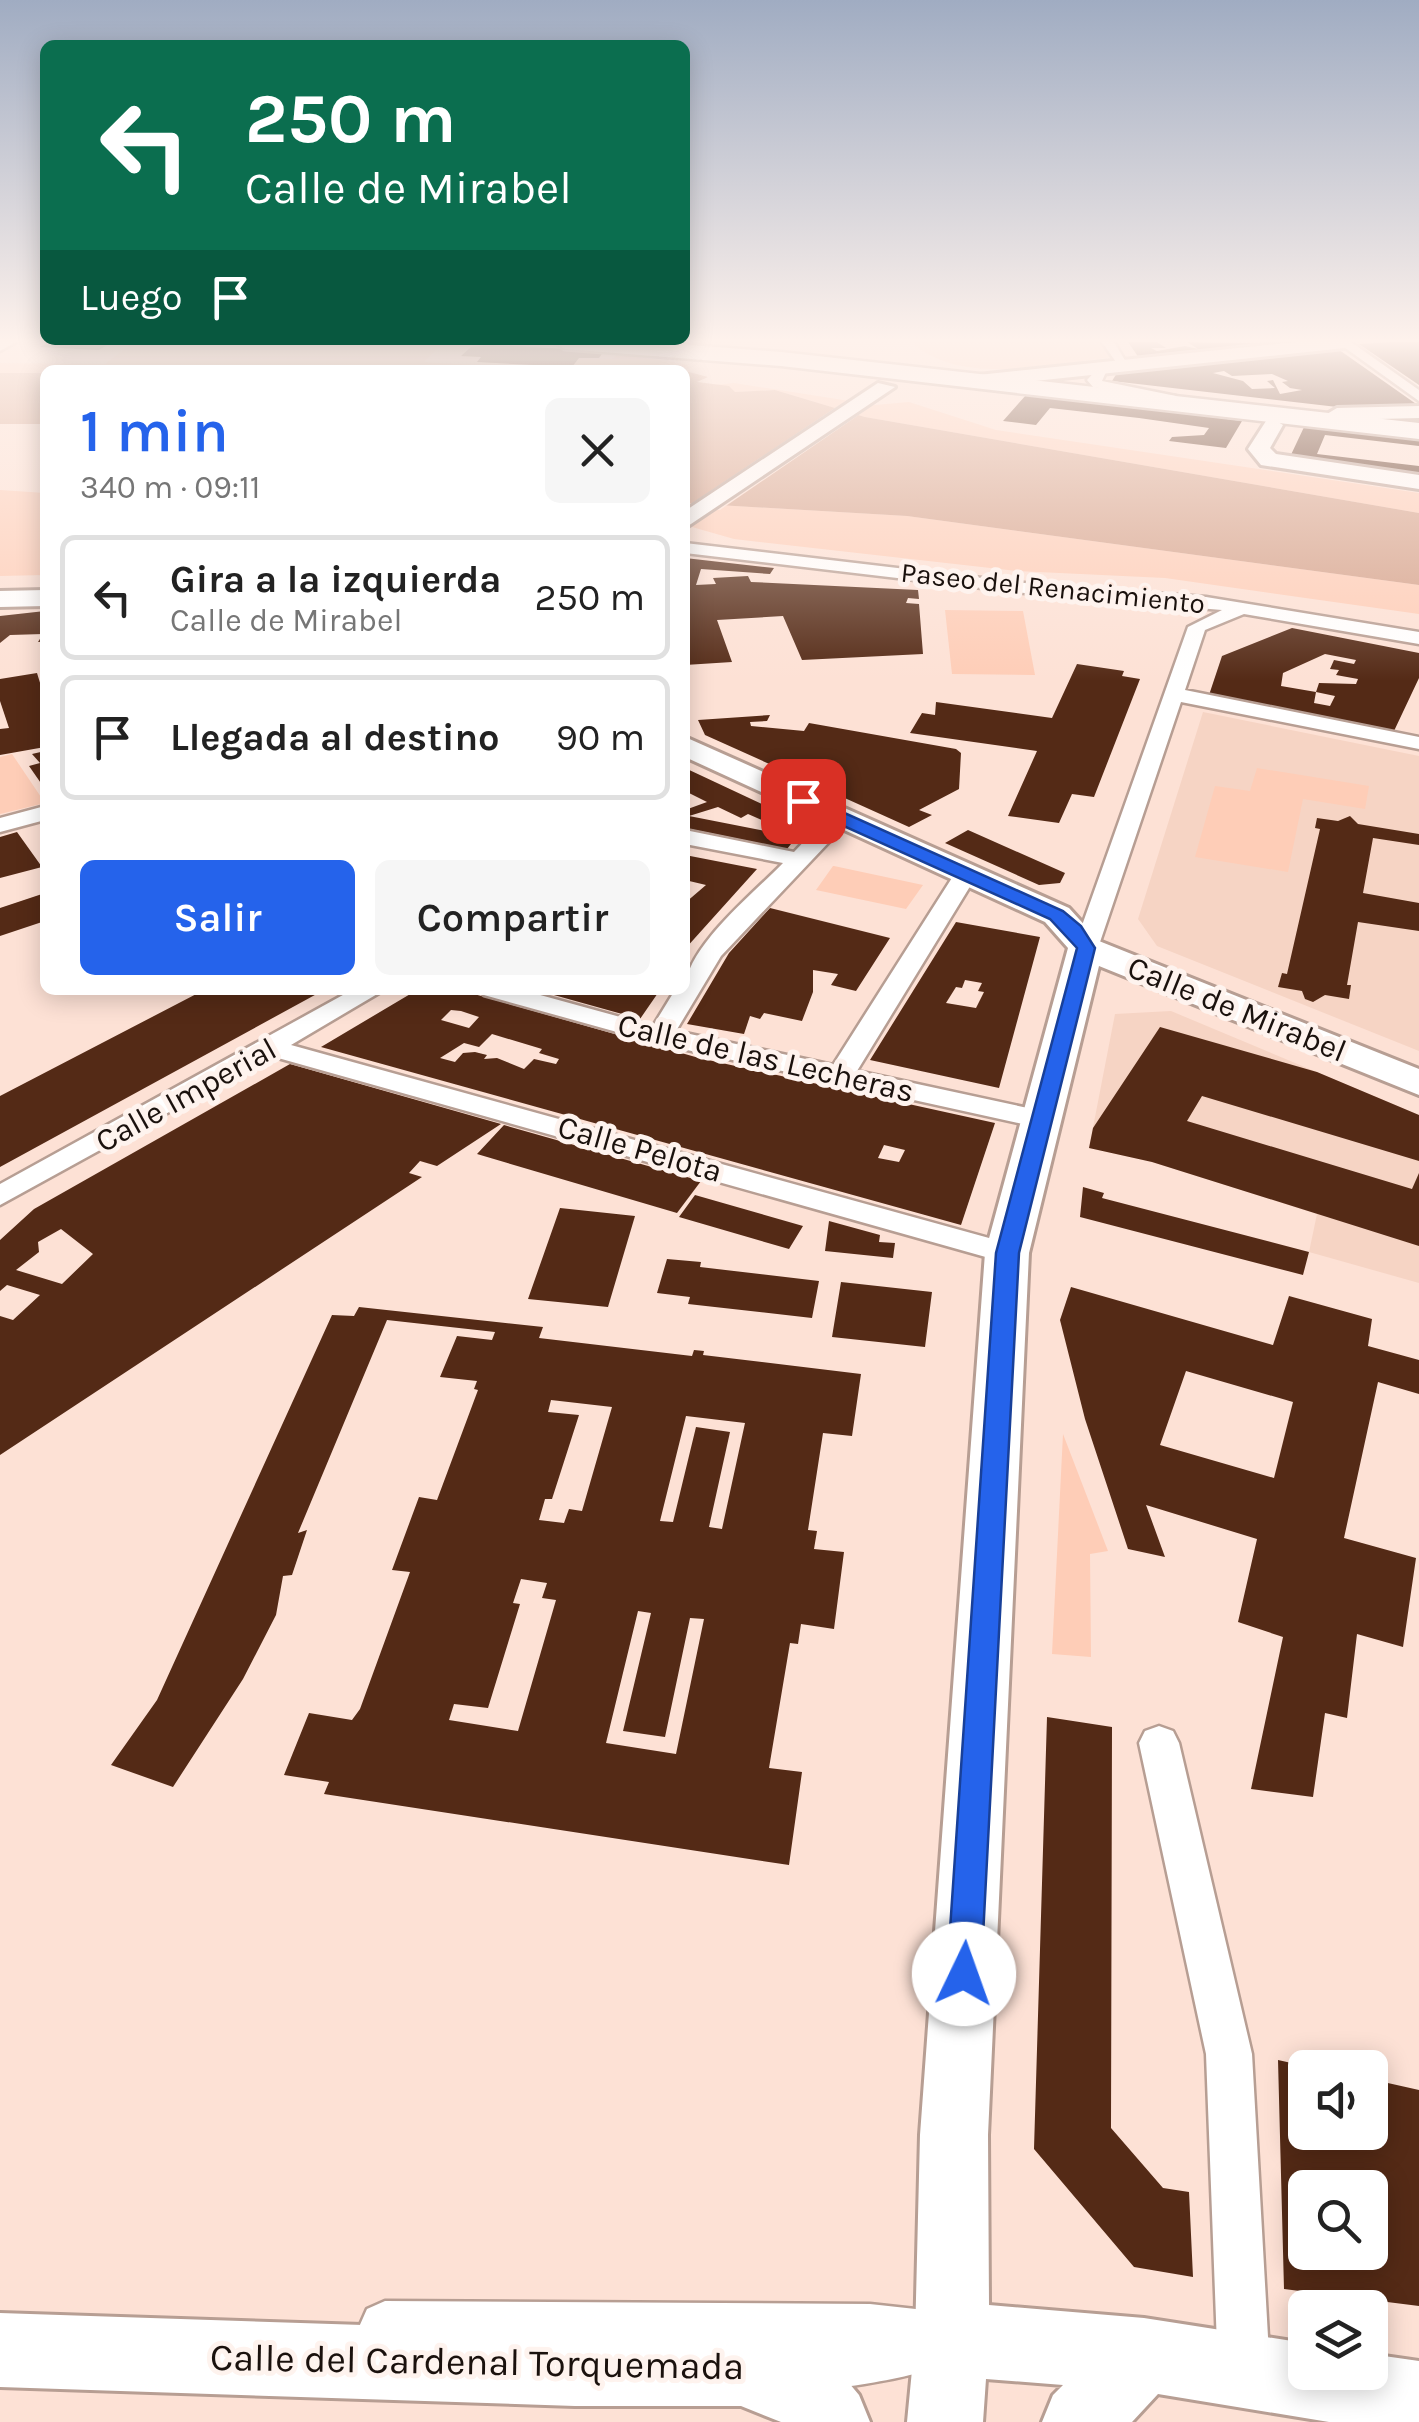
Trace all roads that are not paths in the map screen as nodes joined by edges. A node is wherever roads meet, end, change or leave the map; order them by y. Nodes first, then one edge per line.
1 (782, 455) edge
2 (1267, 455) edge
3 (1419, 482) edge
4 (690, 518) edge
5 (690, 549) edge
6 (0, 584) edge
7 (40, 584) edge
8 (1153, 596) junction
9 (0, 598) edge
10 (40, 598) edge
11 (1248, 608) junction
12 (1197, 627) junction
13 (1419, 638) edge
14 (1173, 694) junction
15 (1416, 737) edge
16 (690, 748) edge
17 (40, 814) edge
18 (839, 818) junction
19 (10, 822) edge
20 (40, 829) edge
21 (690, 839) edge
22 (796, 859) junction
23 (965, 875) junction
24 (1086, 948) junction
25 (690, 987) edge
26 (362, 995) edge
27 (511, 995) edge
28 (685, 995) edge
29 (660, 1036) junction
30 (271, 1048) junction
31 (840, 1077) junction
32 (1419, 1083) edge
33 (1041, 1119) junction
34 (0, 1196) edge
35 (1008, 1253) junction
36 (1159, 1743) dead end
37 (0, 2323) edge
38 (952, 2339) junction
39 (0, 2350) edge
40 (1144, 2355) junction
41 (741, 2369) junction
42 (1244, 2372) junction
43 (1419, 2400) edge
44 (1343, 2406) edge
45 (832, 2422) edge
46 (945, 2422) edge
47 (1080, 2422) edge

1 - 4 main road
2 - 3 main road
5 - 8 street, Paseo del Renacimiento
6 - 7 main road
8 - 11 street, Paseo del Renacimiento
8 - 12 street
9 - 10 main road
11 - 12 street
11 - 13 street, Paseo del Renacimiento
12 - 14 street
14 - 15 street
14 - 24 street
16 - 18 main road, Calle de Mirabel
17 - 19 street
18 - 22 street
18 - 23 main road, Calle de Mirabel
19 - 20 street
21 - 22 street
22 - 25 street
23 - 24 main road, Calle de Mirabel
23 - 31 street
24 - 32 main road, Calle de Mirabel
24 - 33 main road
26 - 30 street, Calle Imperial
27 - 29 street, Calle de las Lecheras
28 - 29 street
29 - 31 street, Calle de las Lecheras
30 - 34 street, Calle Imperial
30 - 35 street, Calle Pelota
31 - 33 street, Calle de las Lecheras
33 - 35 main road
35 - 38 main road
36 - 42 street
37 - 38 street, Calle del Cardenal Torquemada
38 - 40 main road, Calle del Cardenal Torquemada
38 - 41 street, Calle del Cardenal Torquemada
38 - 46 main road
39 - 41 main road, Calle del Cardenal Torquemada
40 - 42 main road, Calle del Cardenal Torquemada
40 - 47 main road
41 - 45 main road
42 - 44 main road, Calle del Cardenal Torquemada
43 - 44 main road, Calle del Cardenal Torquemada

